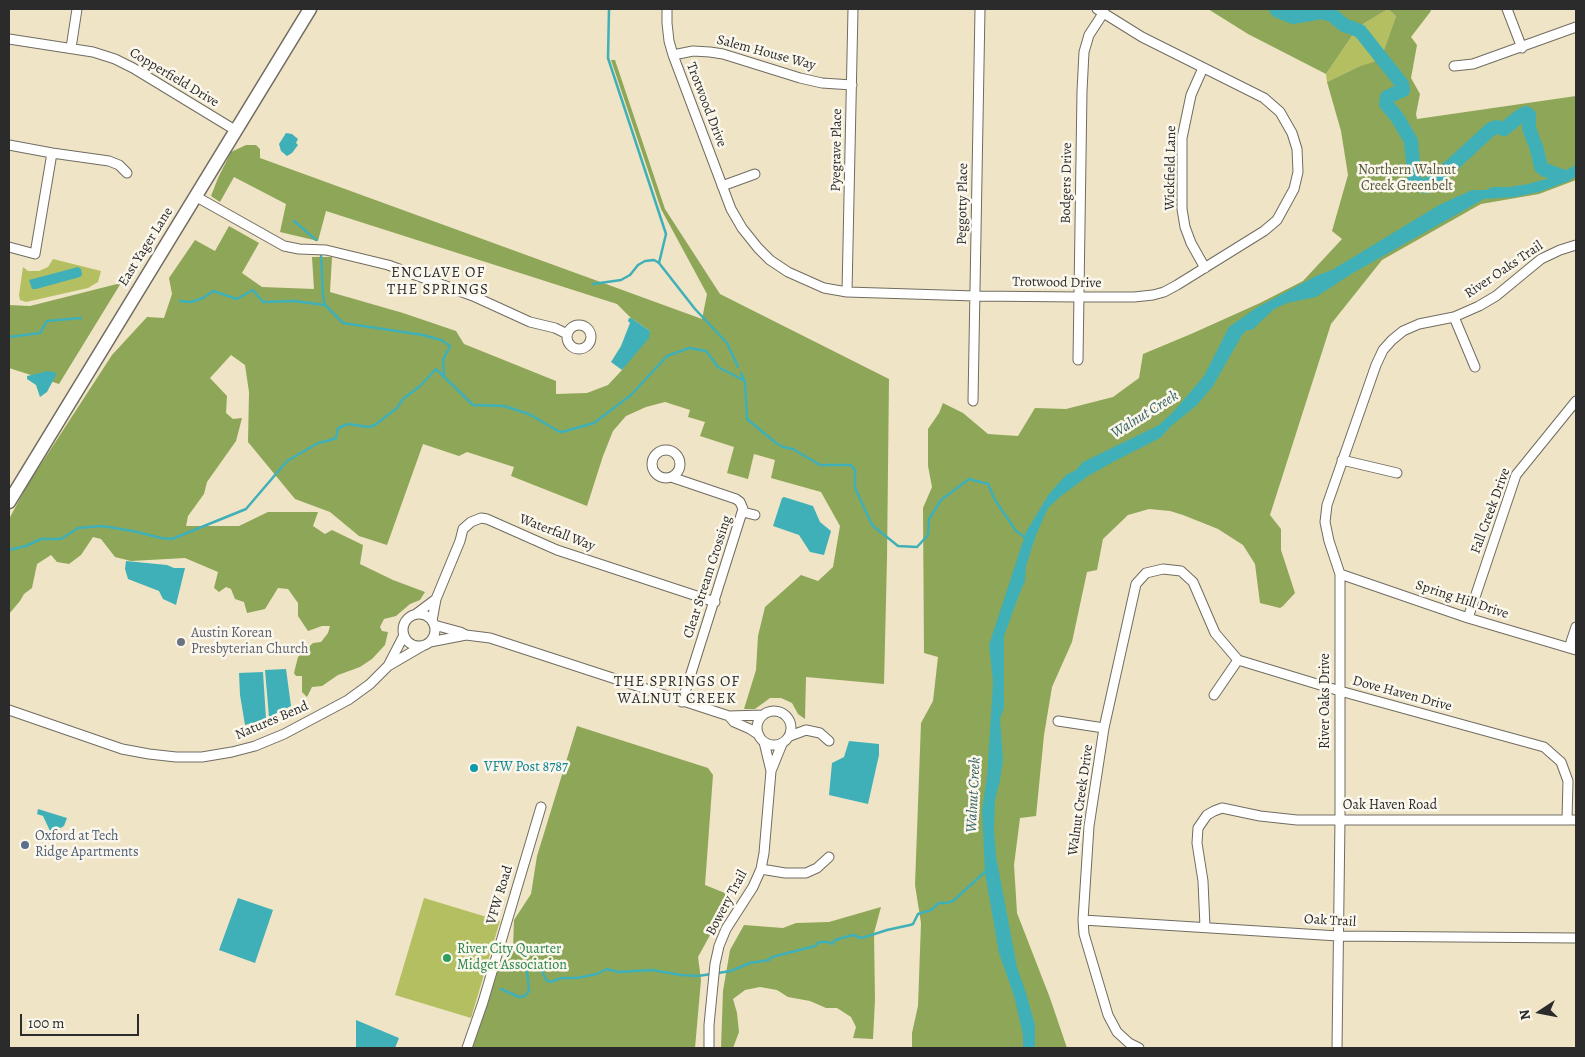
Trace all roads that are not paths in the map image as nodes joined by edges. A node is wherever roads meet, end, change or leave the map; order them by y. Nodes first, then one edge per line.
1 (76, 9) edge
2 (310, 9) edge
3 (667, 9) edge
4 (853, 9) edge
5 (980, 9) edge
6 (1506, 9) edge
7 (1100, 10) edge
8 (1576, 27) edge
9 (9, 39) edge
10 (71, 48) junction
11 (1522, 48) junction
12 (673, 55) junction
13 (1454, 66) dead end
14 (1203, 68) junction
15 (852, 85) junction
16 (235, 130) junction
17 (9, 145) edge
18 (52, 153) junction
19 (127, 173) dead end
20 (755, 174) dead end
21 (722, 186) junction
22 (195, 196) junction
23 (1576, 245) edge
24 (9, 247) edge
25 (1205, 268) junction
26 (847, 292) junction
27 (975, 296) junction
28 (1079, 297) junction
29 (1454, 317) junction
30 (567, 334) dead end
31 (1078, 360) dead end
32 (1376, 365) joint
33 (1475, 367) dead end
34 (974, 400) dead end
35 (1576, 401) edge
36 (1342, 460) junction
37 (1397, 474) dead end
38 (671, 477) dead end
39 (9, 502) edge
40 (743, 512) junction
41 (755, 515) dead end
42 (1340, 574) junction
43 (436, 598) junction
44 (715, 602) junction
45 (416, 614) junction
46 (1468, 618) junction
47 (433, 623) junction
48 (1576, 627) edge
49 (404, 635) junction
50 (466, 635) junction
51 (427, 643) junction
52 (1573, 649) edge
53 (1238, 660) junction
54 (388, 666) junction
55 (1340, 691) junction
56 (1214, 695) dead end
57 (682, 702) junction
58 (9, 710) edge
59 (764, 715) junction
60 (729, 716) junction
61 (787, 716) junction
62 (1058, 721) dead end
63 (1104, 728) junction
64 (806, 730) junction
65 (790, 736) junction
66 (762, 739) junction
67 (829, 740) dead end
68 (782, 744) junction
69 (771, 771) junction
70 (541, 807) dead end
71 (1340, 819) junction
72 (1572, 820) edge
73 (829, 858) dead end
74 (761, 869) junction
75 (1083, 920) junction
76 (1205, 927) junction
77 (1338, 936) junction
78 (1576, 938) edge
79 (467, 1048) edge
80 (709, 1048) edge
81 (1139, 1048) edge
82 (1337, 1048) edge

1 - 10 street
2 - 16 street, East Yager Lane
3 - 12 street, Trotwood Drive
4 - 15 street, Pyegrave Place
5 - 27 street, Peggotty Place
6 - 11 street
7 - 14 street, Trotwood Drive
7 - 28 street, Bodgers Drive
8 - 11 street
9 - 10 street, Copperfield Drive
10 - 16 street, Copperfield Drive
11 - 13 street
12 - 15 street, Salem House Way
12 - 21 street, Trotwood Drive
14 - 25 street, Wickfield Lane
14 - 25 street, Trotwood Drive
15 - 26 street, Pyegrave Place
16 - 22 street, East Yager Lane
17 - 18 street
18 - 19 street
18 - 24 street
20 - 21 street
21 - 26 street, Trotwood Drive
22 - 30 street
22 - 39 street, East Yager Lane
23 - 29 street, River Oaks Trail
25 - 28 street, Trotwood Drive
26 - 27 street, Trotwood Drive
27 - 28 street, Trotwood Drive
27 - 34 street, Peggotty Place
28 - 31 street, Bodgers Drive
29 - 32 street, River Oaks Trail
29 - 33 street
32 - 36 street, River Oaks Drive
35 - 46 street, Fall Creek Drive
36 - 37 street
36 - 42 street, River Oaks Drive
38 - 40 street, Clear Stream Crossing
40 - 41 street
40 - 44 street, Clear Stream Crossing
42 - 46 street, Spring Hill Drive
42 - 55 street, River Oaks Drive
43 - 44 street, Waterfall Way
43 - 45 street, Waterfall Way
43 - 47 street, Waterfall Way
44 - 57 street, Clear Stream Crossing
45 - 47 street
45 - 49 street
46 - 52 street, Spring Hill Drive
47 - 50 street, Natures Bend
47 - 51 street
48 - 52 street
49 - 51 street
49 - 54 street, Natures Bend
50 - 51 street, Natures Bend
50 - 57 street, Natures Bend
51 - 54 street, Natures Bend
53 - 55 street, Dove Haven Drive
53 - 56 street
53 - 63 street, Walnut Creek Drive
54 - 58 street, Natures Bend
55 - 71 street, River Oaks Drive
55 - 72 street, Dove Haven Drive
57 - 60 street, Natures Bend
59 - 60 street, Natures Bend
59 - 61 street
59 - 66 street
60 - 66 street, Natures Bend
61 - 64 street
61 - 65 street
62 - 63 street
63 - 75 street, Walnut Creek Drive
64 - 65 street
64 - 67 street
65 - 68 street
66 - 68 street
66 - 69 street, Bowery Trail
68 - 69 street, Bowery Trail
69 - 74 street, Bowery Trail
70 - 79 street, VFW Road
71 - 72 street, Oak Haven Road
71 - 76 street, Oak Haven Road
71 - 77 street, River Oaks Drive
73 - 74 street
74 - 80 street, Bowery Trail
75 - 76 street, Oak Trail
75 - 81 street, Walnut Creek Drive
76 - 77 street, Oak Trail
77 - 78 street, Oak Trail
77 - 82 street, River Oaks Drive

